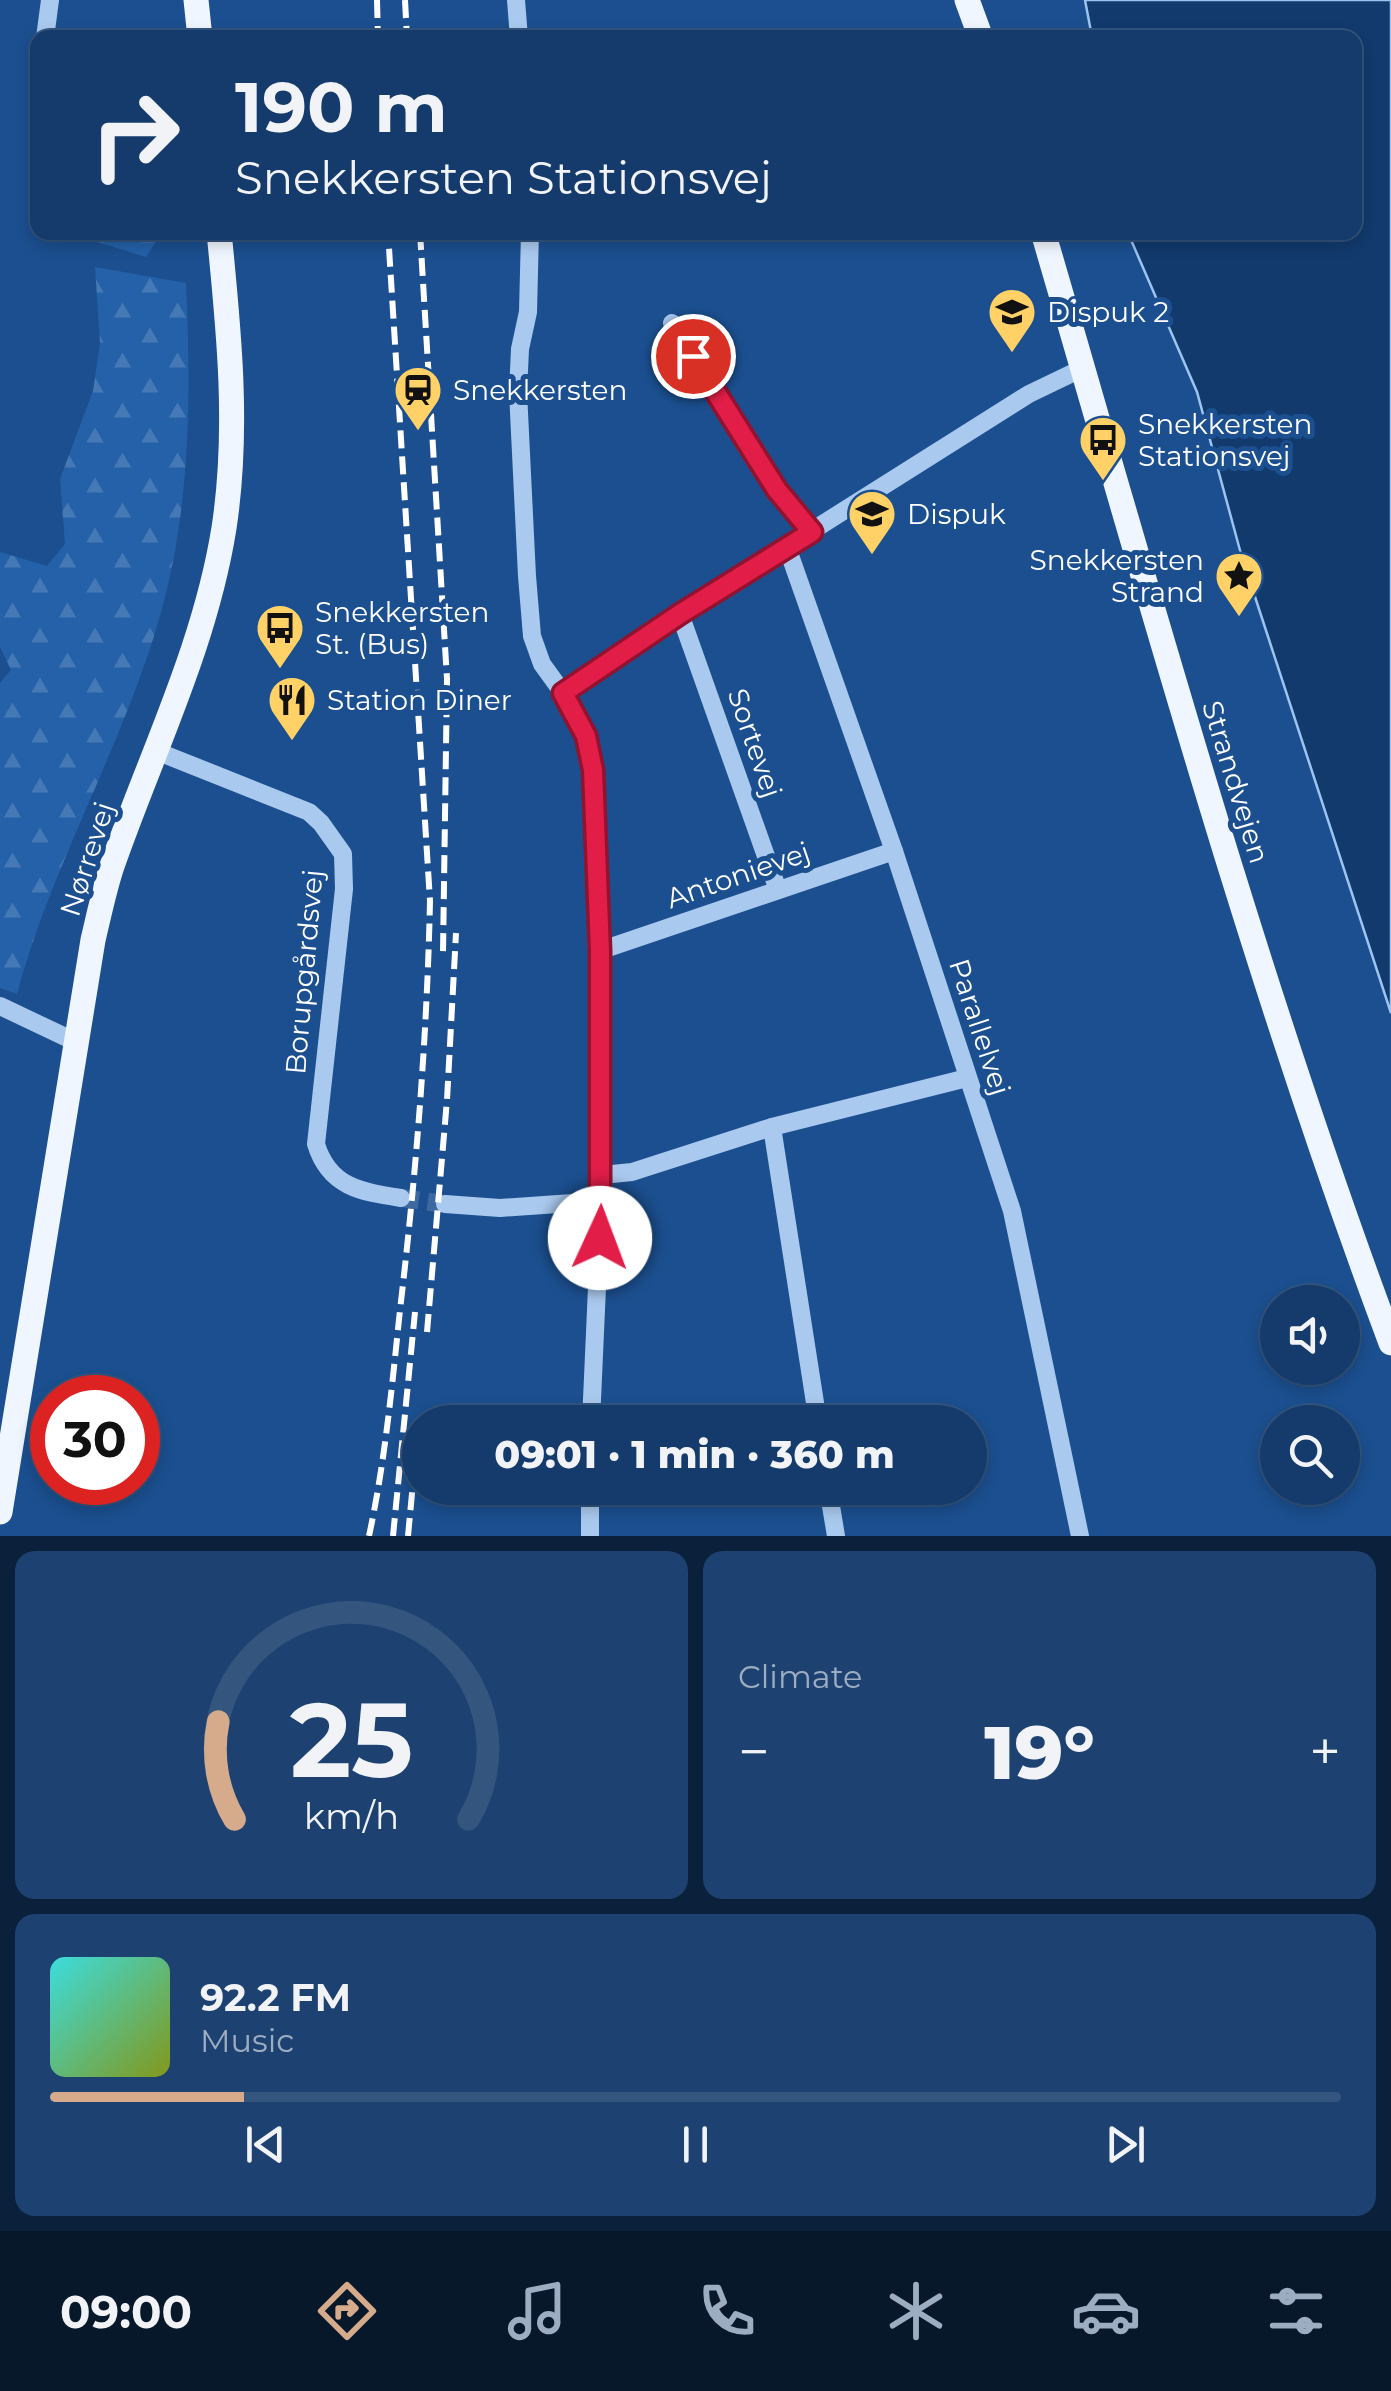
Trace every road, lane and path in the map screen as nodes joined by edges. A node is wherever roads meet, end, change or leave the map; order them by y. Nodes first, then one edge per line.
1 (50, 0) edge
2 (196, 0) edge
3 (516, 0) edge
4 (968, 0) edge
5 (46, 30) edge
6 (199, 30) edge
7 (518, 30) edge
8 (978, 30) edge
9 (220, 240) edge
10 (530, 240) edge
11 (1045, 240) edge
12 (672, 323) dead end
13 (1083, 368) junction
14 (812, 532) junction
15 (787, 547) junction
16 (680, 614) junction
17 (563, 693) junction
18 (156, 751) junction
19 (894, 851) junction
20 (778, 890) junction
21 (600, 951) junction
22 (0, 1006) edge
23 (76, 1042) junction
24 (967, 1078) junction
25 (772, 1128) junction
26 (602, 1175) junction
27 (401, 1198) tunnel mouth
28 (601, 1201) junction
29 (446, 1204) tunnel mouth
30 (1391, 1342) edge
31 (592, 1405) edge
32 (815, 1405) edge
33 (590, 1505) edge
34 (831, 1505) edge
35 (0, 1512) edge
36 (590, 1536) edge
37 (836, 1536) edge
38 (1080, 1536) edge

1 - 5 street
2 - 6 main road
3 - 7 street
4 - 8 main road
9 - 18 main road, Nørrevej
10 - 17 street
11 - 13 main road, Strandvejen
12 - 14 street
13 - 14 street
13 - 30 main road, Strandvejen
14 - 15 street
15 - 16 street
15 - 19 street, Parallelvej
16 - 17 street
16 - 20 street, Sortevej
17 - 21 street
18 - 23 main road, Nørrevej
18 - 27 street, Borupgårdsvej
19 - 20 street, Antonievej
19 - 24 street, Parallelvej
20 - 21 street, Antonievej
21 - 26 street
22 - 23 street
23 - 35 main road, Nørrevej
24 - 25 street
24 - 38 street, Parallelvej
25 - 26 street
25 - 32 street
26 - 28 street
28 - 29 street
28 - 31 street
33 - 36 street
34 - 37 street

